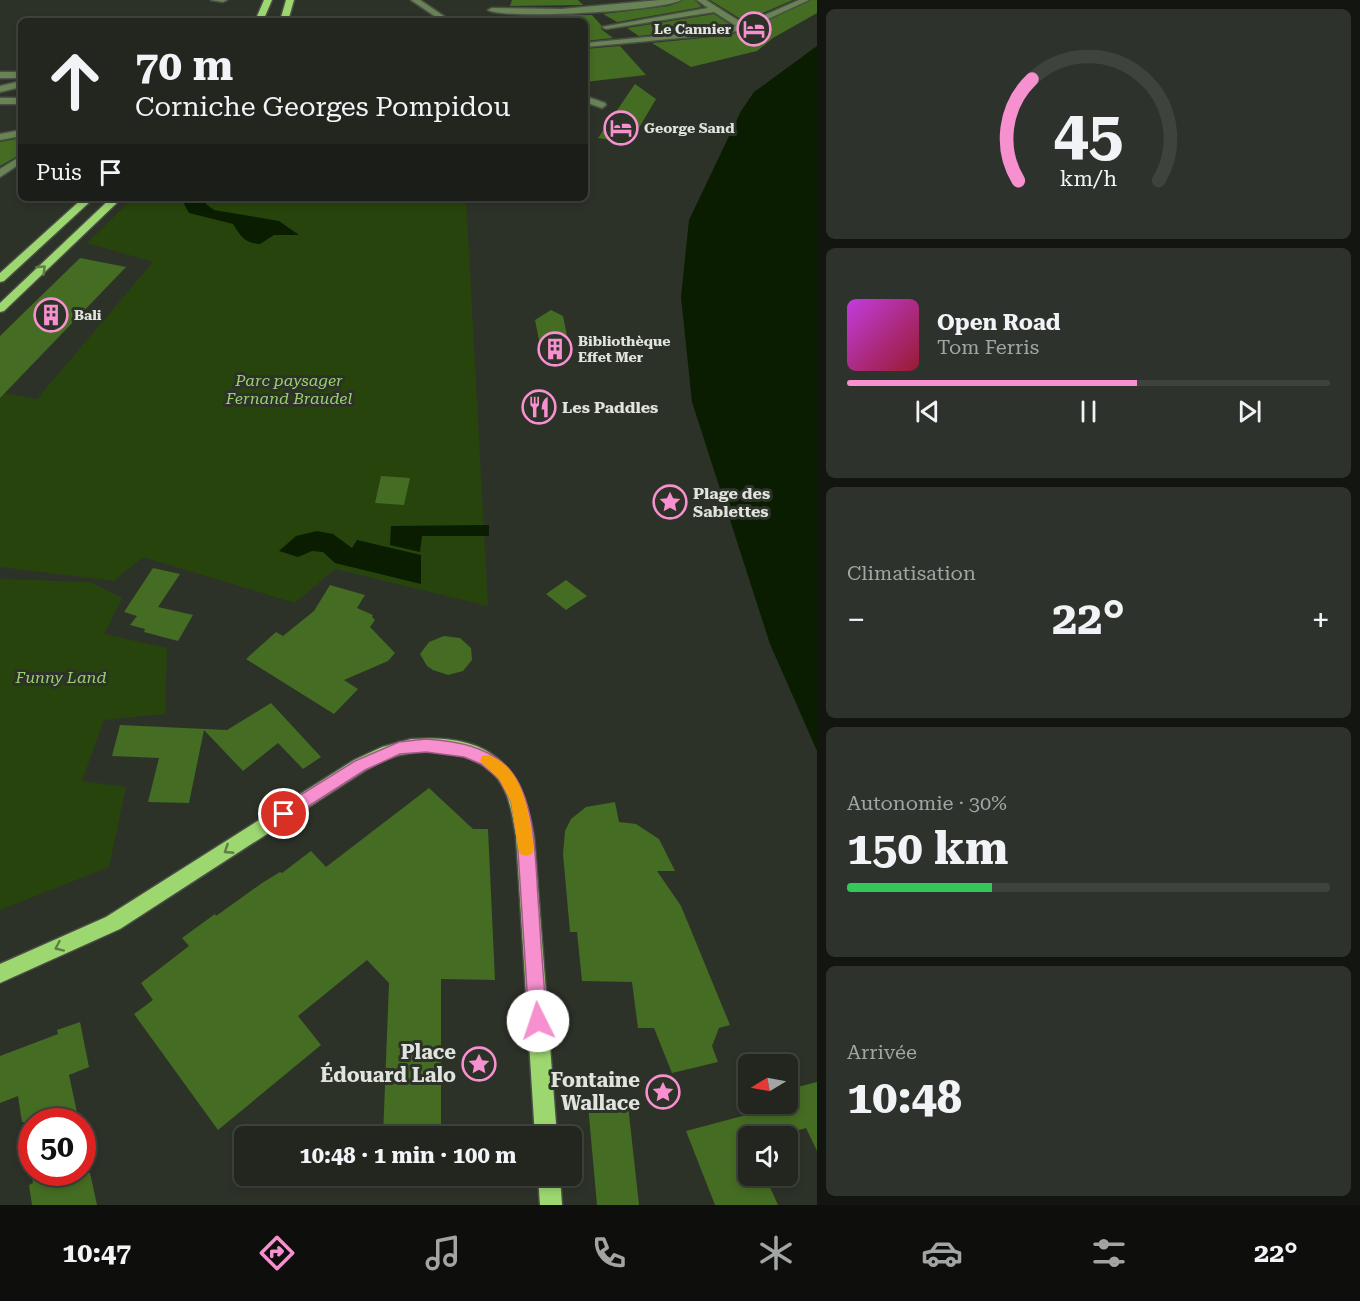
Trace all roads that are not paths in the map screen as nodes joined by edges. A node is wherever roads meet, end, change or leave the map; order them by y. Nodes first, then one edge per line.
1 (215, 0) edge
2 (223, 0) edge
3 (268, 0) edge
4 (290, 0) edge
5 (415, 0) edge
6 (496, 0) edge
7 (677, 0) edge
8 (701, 0) edge
9 (805, 0) edge
10 (716, 9) junction
11 (492, 10) junction
12 (260, 18) edge
13 (285, 18) edge
14 (442, 18) edge
15 (490, 18) edge
16 (743, 27) junction
17 (625, 41) junction
18 (588, 45) edge
19 (0, 75) edge
20 (18, 75) edge
21 (18, 85) edge
22 (0, 89) edge
23 (588, 100) edge
24 (0, 101) edge
25 (18, 101) edge
26 (602, 105) dead end
27 (18, 133) edge
28 (0, 137) edge
29 (18, 161) edge
30 (0, 174) edge
31 (86, 201) edge
32 (114, 201) edge
33 (0, 279) edge
34 (0, 309) edge
35 (0, 974) edge
36 (545, 1126) edge
37 (550, 1186) edge
38 (551, 1205) edge

1 - 2 street
3 - 12 main road
4 - 13 main road
5 - 14 street
6 - 11 street
7 - 11 street
8 - 10 street
9 - 16 street
10 - 16 street
10 - 17 street
11 - 15 street
16 - 17 street
17 - 18 street
19 - 20 street
21 - 22 street
23 - 26 street
24 - 25 street
27 - 28 street
29 - 30 street
31 - 33 main road
34 -> 32 main road
36 -> 35 main road
37 - 38 main road

